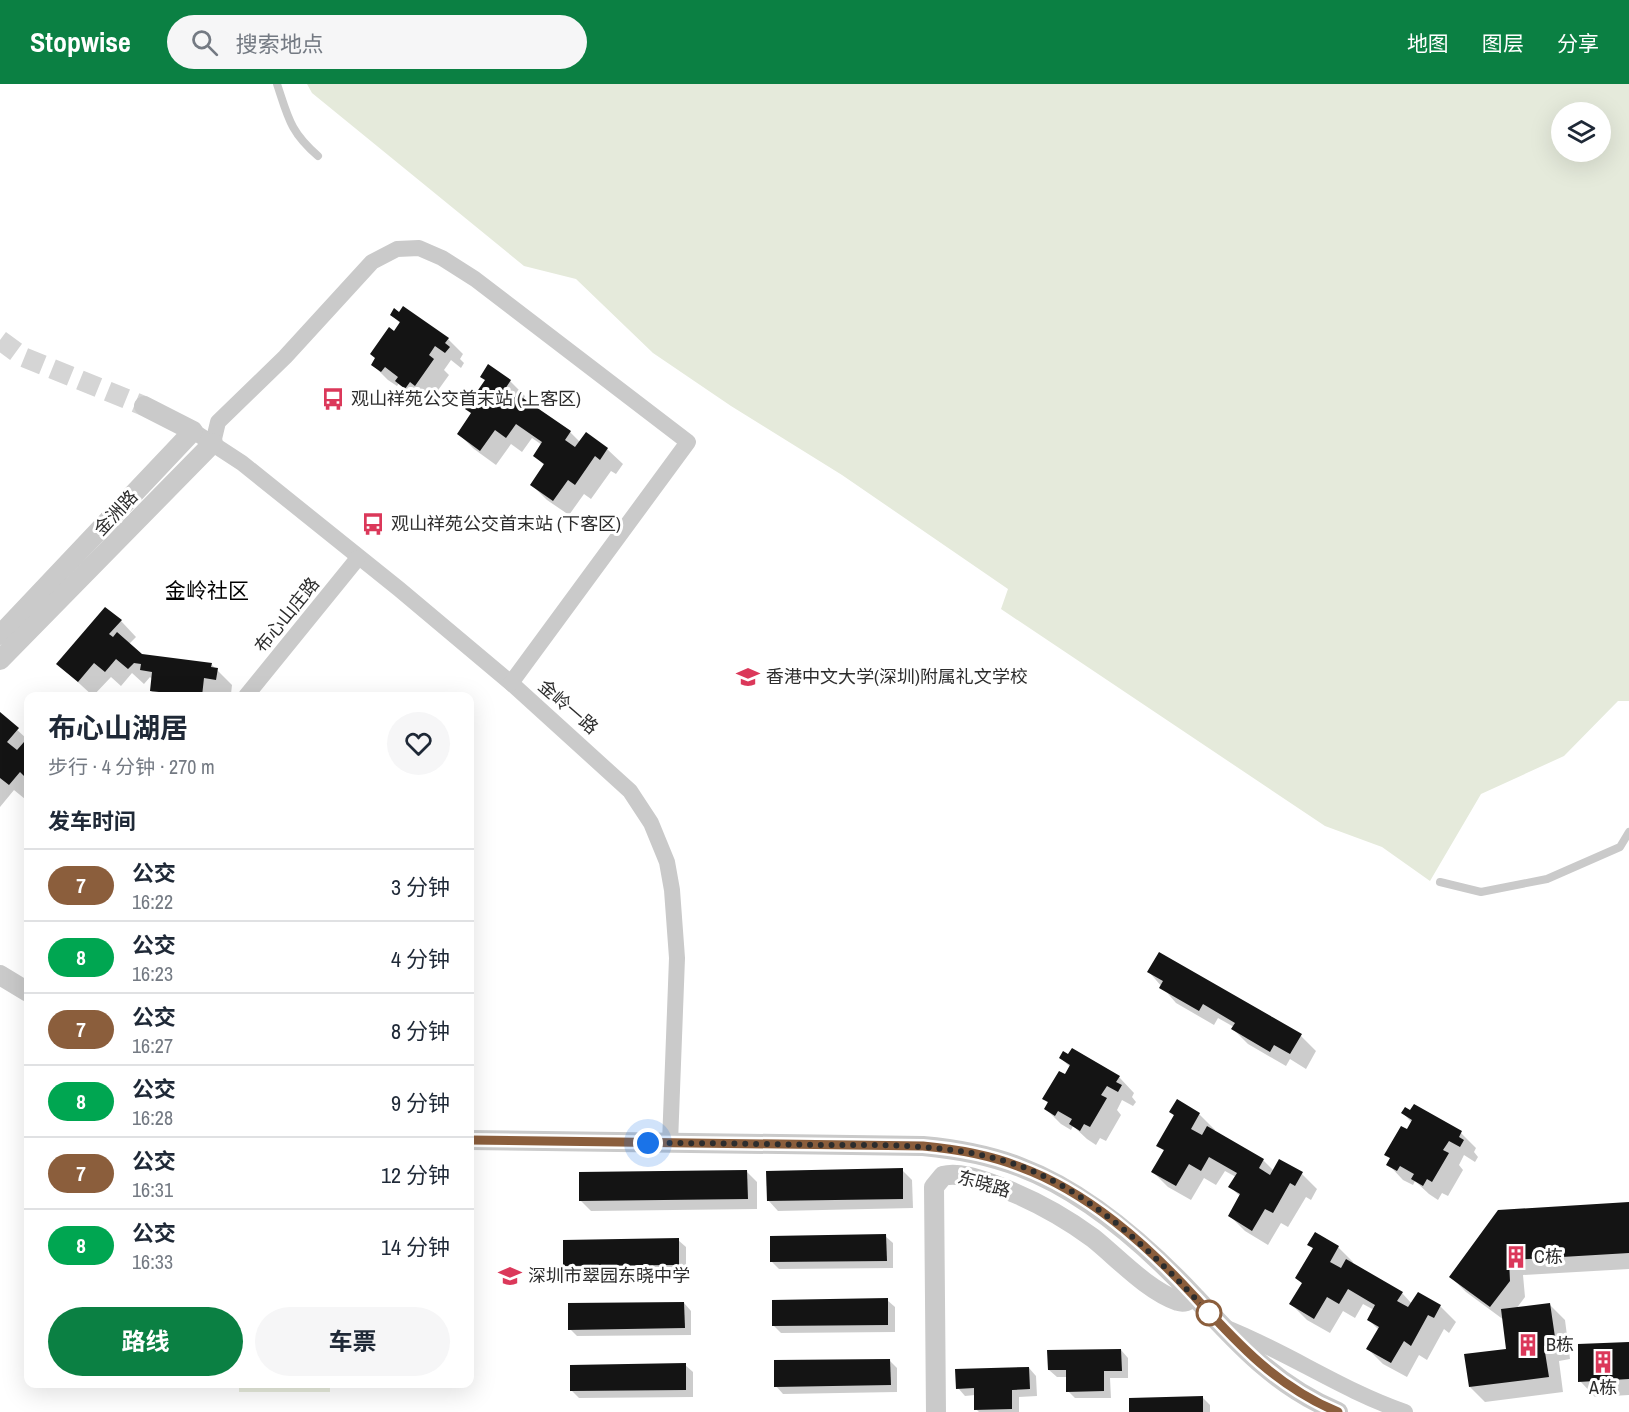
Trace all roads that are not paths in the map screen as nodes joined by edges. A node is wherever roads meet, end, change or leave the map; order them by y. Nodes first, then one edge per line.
1 (277, 84) edge
2 (318, 156) dead end
3 (144, 406) tunnel mouth
4 (218, 422) junction
5 (193, 431) junction
6 (213, 443) junction
7 (358, 558) junction
8 (0, 635) edge
9 (0, 660) edge
10 (511, 683) junction
11 (249, 692) edge
12 (1629, 832) edge
13 (1440, 882) dead end
14 (0, 975) edge
15 (24, 990) edge
16 (474, 1140) edge
17 (670, 1143) junction
18 (1194, 1296) junction
19 (1220, 1326) junction
20 (936, 1412) edge
21 (1338, 1412) edge
22 (1405, 1412) edge

1 - 2 lane
3 - 5 street
4 - 5 street
4 - 6 street
4 - 10 street
5 - 6 street, 金岭一路
5 - 8 street, 金洲路
6 - 7 street, 金岭一路
6 - 9 street, 金洲路
7 - 10 street, 金岭一路
7 - 11 street, 布心山庄路
10 - 17 street, 金岭一路
12 - 13 lane
14 - 15 street
16 - 17 street
17 - 18 street
18 - 19 street
18 - 20 street, 东晓路
19 - 21 street
19 - 22 street

